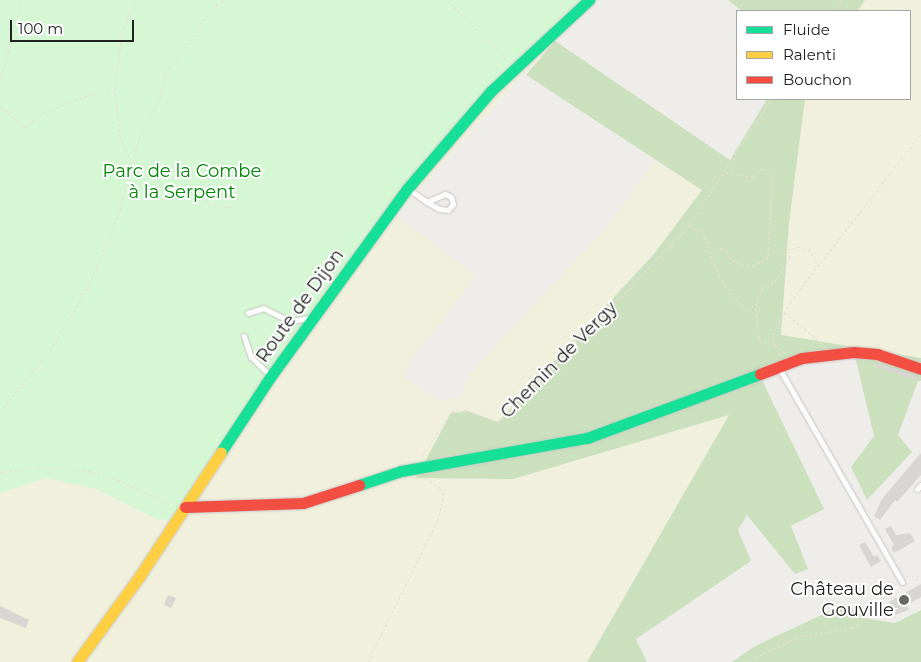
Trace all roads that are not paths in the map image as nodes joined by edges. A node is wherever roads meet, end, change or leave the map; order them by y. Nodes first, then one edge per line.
1 (589, 0) edge
2 (407, 189) junction
3 (427, 202) junction
4 (248, 313) dead end
5 (313, 318) junction
6 (244, 336) dead end
7 (778, 366) junction
8 (921, 369) edge
9 (271, 376) junction
10 (185, 507) junction
11 (900, 579) road end
12 (77, 662) edge

1 - 2 main road, Route de Dijon
2 - 3 lane
2 - 5 main road, Route de Dijon
3 - 3 lane
4 - 5 lane
5 - 9 main road, Route de Dijon
6 - 9 lane
7 - 8 main road
7 - 10 main road
7 - 11 lane
9 - 10 main road, Route de Dijon
10 - 12 main road, Route de Dijon

